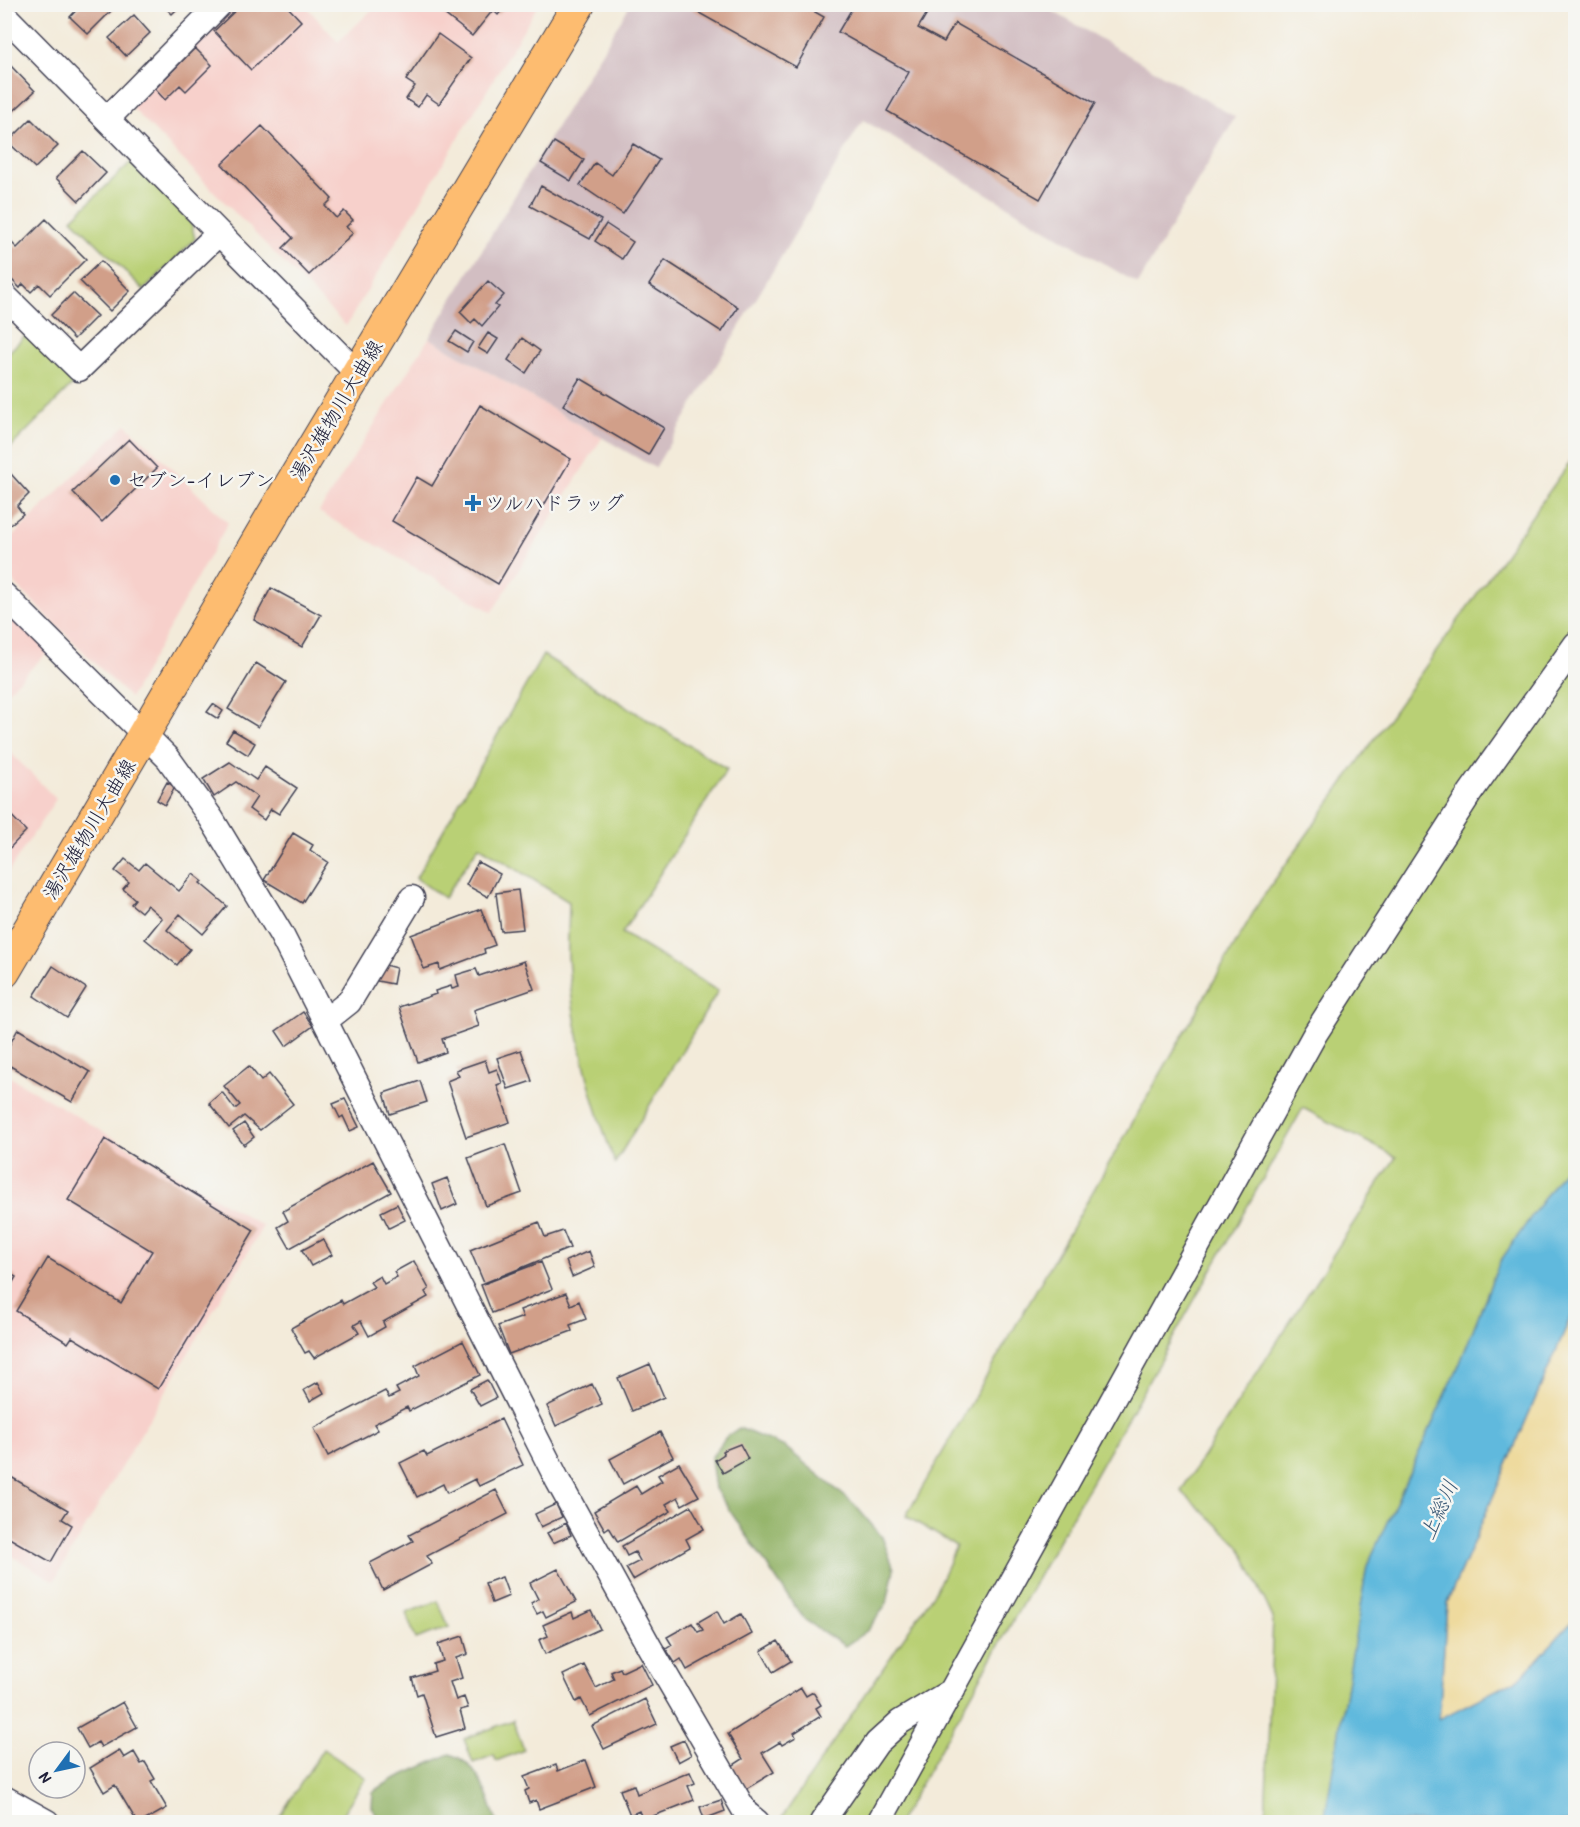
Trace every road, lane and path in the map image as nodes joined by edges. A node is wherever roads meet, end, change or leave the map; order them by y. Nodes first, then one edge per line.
1 (220, 4) edge
2 (579, 4) edge
3 (4, 15) edge
4 (107, 119) junction
5 (219, 233) junction
6 (4, 295) edge
7 (358, 374) junction
8 (4, 595) edge
9 (1575, 644) edge
10 (145, 734) junction
11 (412, 898) dead end
12 (4, 972) edge
13 (325, 1021) junction
14 (953, 1690) junction
15 (4, 1798) edge
16 (744, 1819) edge
17 (47, 1822) edge
18 (822, 1822) edge
19 (879, 1822) edge

1 - 4 street
2 - 7 main road, 湯沢雄物川大曲線
3 - 4 street
4 - 5 street
5 - 6 street
5 - 7 street
7 - 10 main road, 湯沢雄物川大曲線
8 - 10 street
9 - 14 street
10 - 12 main road, 湯沢雄物川大曲線
10 - 13 street
11 - 13 street
13 - 16 street
14 - 18 street
14 - 19 street
15 - 17 street

